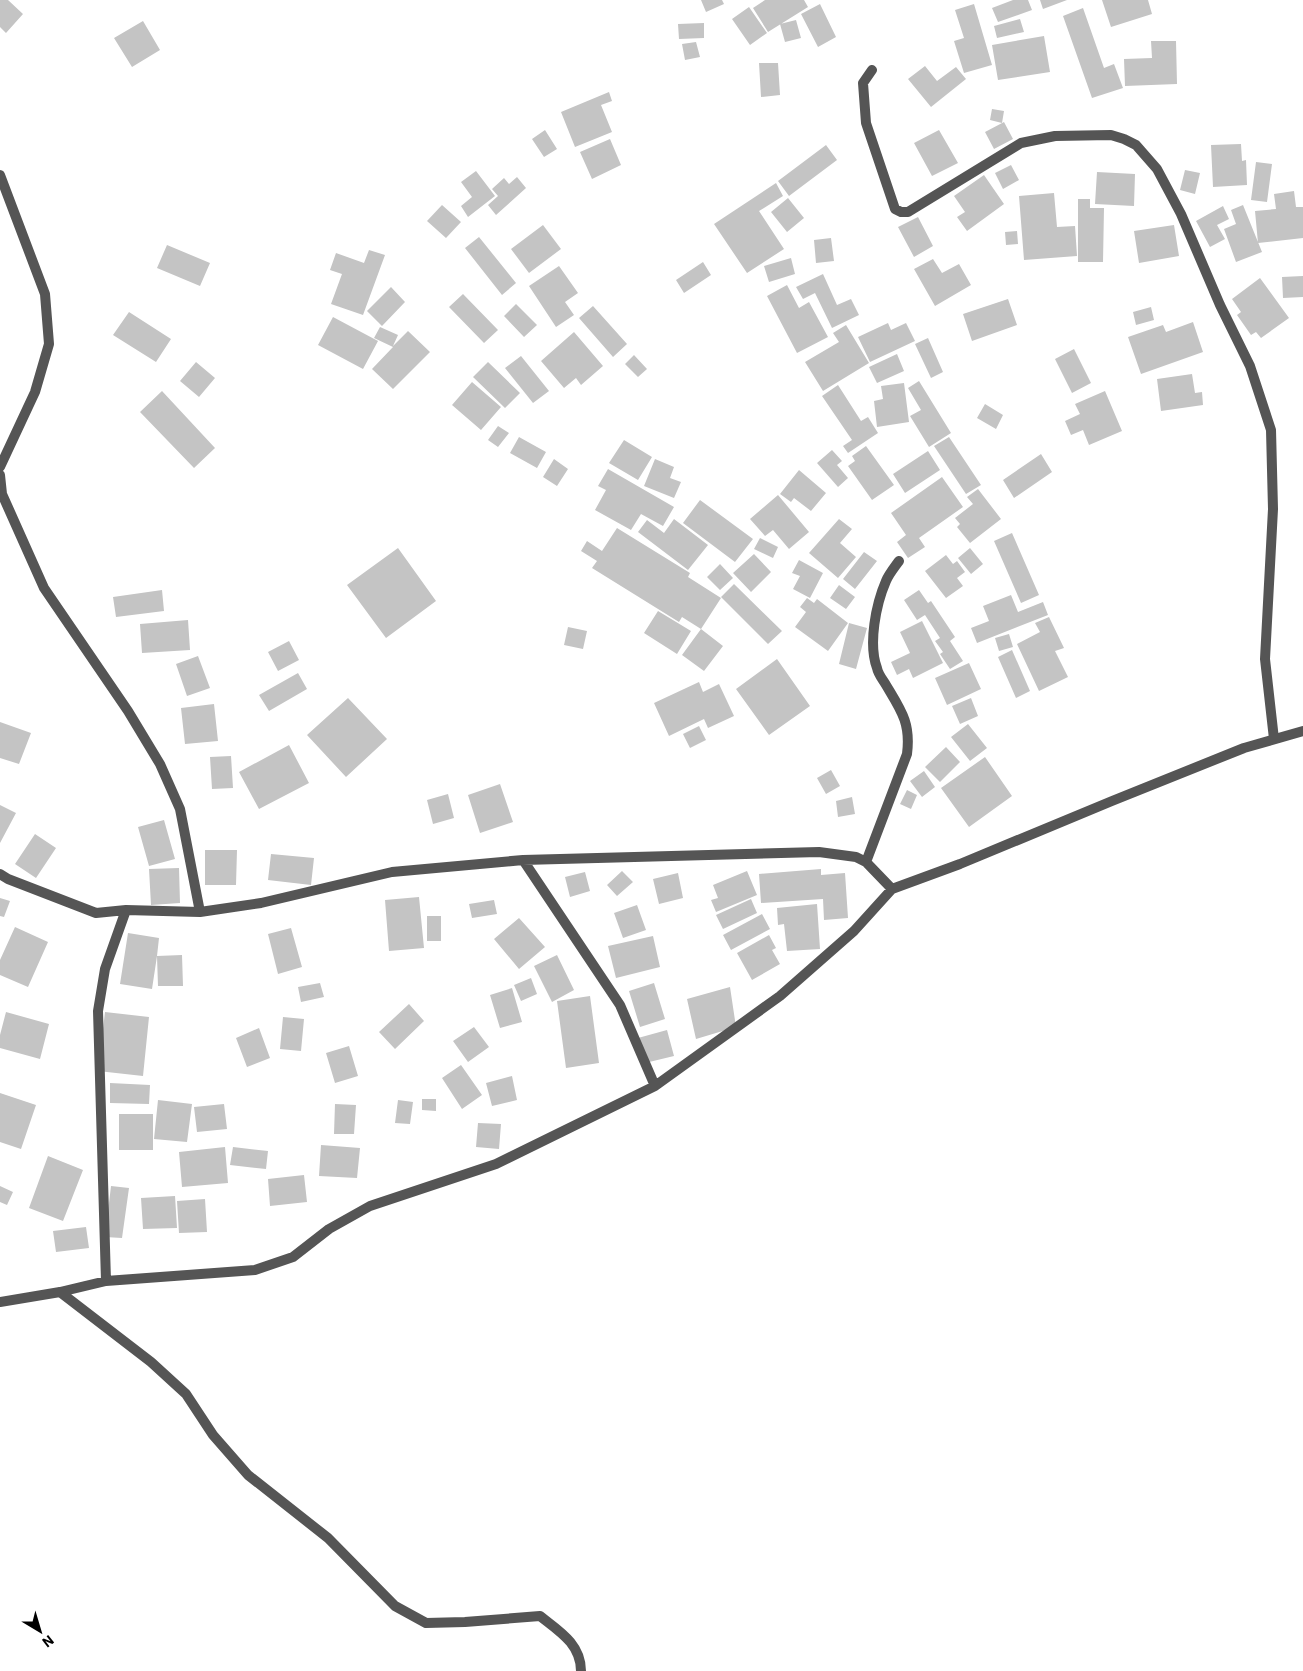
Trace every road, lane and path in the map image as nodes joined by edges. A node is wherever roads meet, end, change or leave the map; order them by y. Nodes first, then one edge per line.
1 (872, 70) dead end
2 (0, 175) edge
3 (0, 467) edge
4 (0, 474) edge
5 (899, 562) dead end
6 (1303, 731) edge
7 (1274, 739) junction
8 (523, 860) junction
9 (866, 862) junction
10 (0, 874) edge
11 (892, 889) junction
12 (126, 910) junction
13 (200, 912) junction
14 (655, 1086) junction
15 (106, 1281) junction
16 (60, 1292) junction
17 (0, 1302) edge
18 (581, 1671) edge

1 - 7 street
2 - 3 street
4 - 13 street
5 - 9 street
6 - 7 street
7 - 11 street
8 - 9 street
8 - 13 street
8 - 14 street
9 - 11 street
10 - 12 street
11 - 14 street
12 - 13 street
12 - 15 street
14 - 15 street
15 - 16 street
16 - 17 street
16 - 18 street

